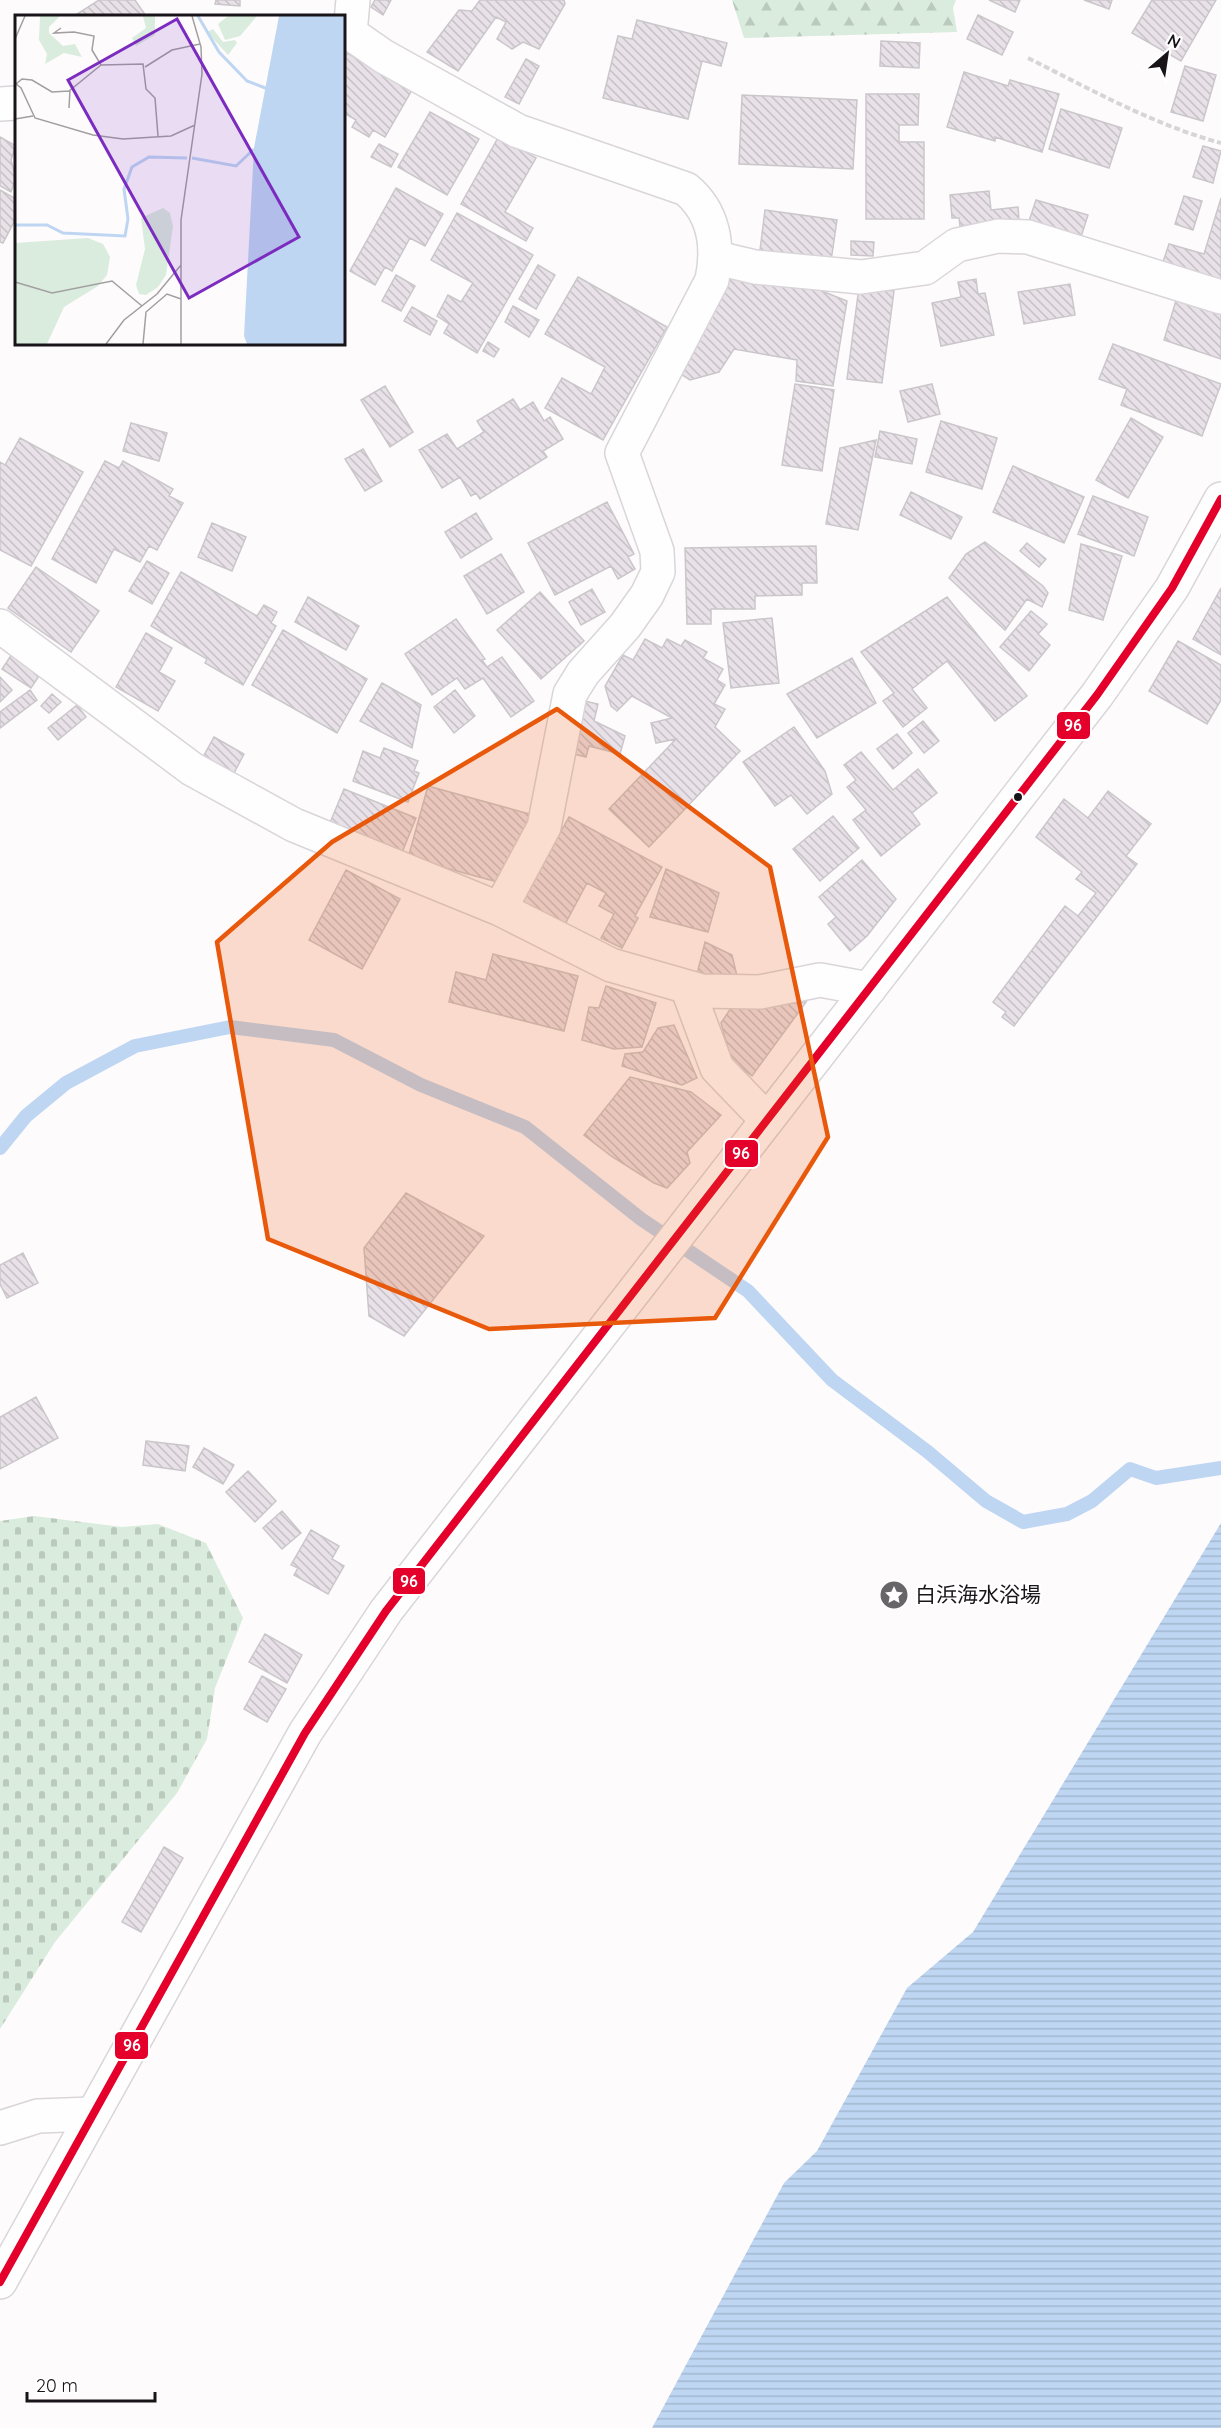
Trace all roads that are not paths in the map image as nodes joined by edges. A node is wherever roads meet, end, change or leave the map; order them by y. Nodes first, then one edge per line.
1 (353, 0) edge
2 (347, 35) edge
3 (15, 103) edge
4 (0, 104) edge
5 (717, 258) junction
6 (1221, 297) edge
7 (1221, 499) edge
8 (0, 626) edge
9 (500, 909) junction
10 (687, 987) junction
11 (869, 989) junction
12 (767, 1120) junction
13 (92, 2114) junction
14 (0, 2128) edge
15 (0, 2282) edge

1 - 2 main road
2 - 5 main road
3 - 4 main road
5 - 6 main road
5 - 9 main road
7 - 11 main road
8 - 9 main road
9 - 10 main road
10 - 11 main road
10 - 12 main road
11 - 12 main road
12 - 13 main road
13 - 14 main road
13 - 15 main road

